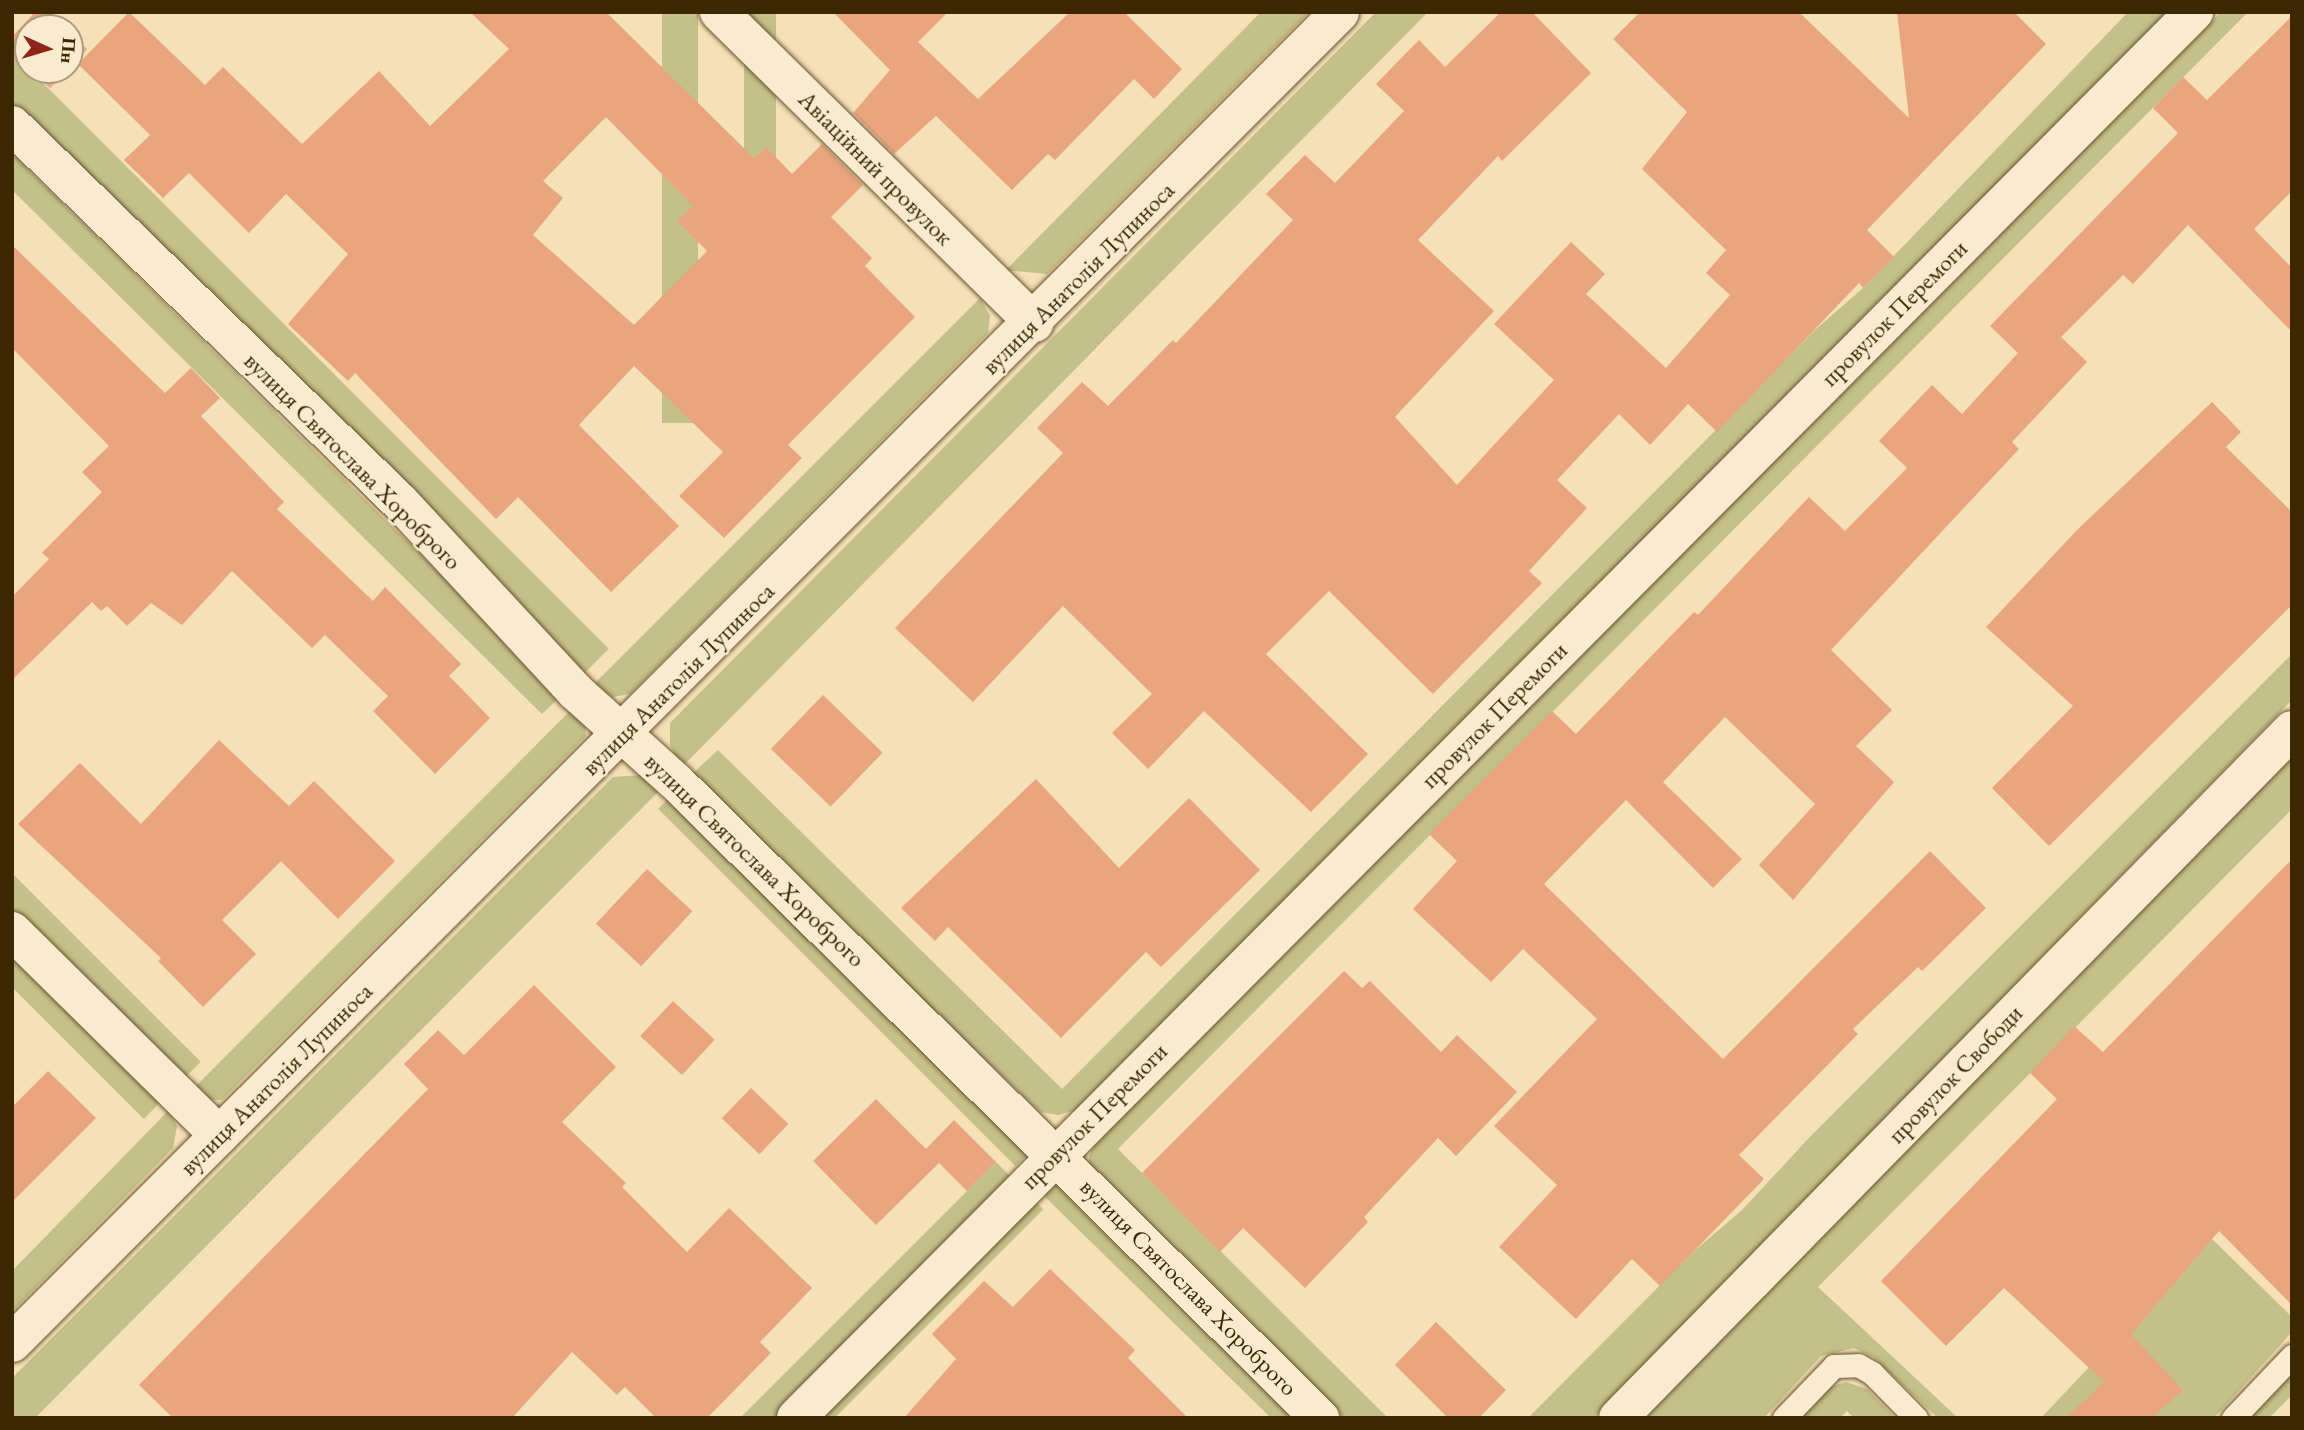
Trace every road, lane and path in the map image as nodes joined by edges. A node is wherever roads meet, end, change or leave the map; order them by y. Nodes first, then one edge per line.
1 (719, 12) edge
2 (1340, 12) edge
3 (2194, 12) edge
4 (12, 125) edge
5 (1034, 323) junction
6 (2292, 730) edge
7 (625, 732) junction
8 (12, 932) edge
9 (219, 1135) junction
10 (1056, 1154) junction
11 (12, 1343) edge
12 (2292, 1356) edge
13 (796, 1418) edge
14 (1320, 1418) edge
15 (1618, 1418) edge
16 (1784, 1418) edge
17 (1916, 1418) edge
18 (2233, 1418) edge

1 - 5 street, Авіаційний провулок
2 - 5 street, вулиця Анатолія Лупиноса
3 - 10 street, провулок Перемоги
4 - 7 street, вулиця Святослава Хороброго
5 - 7 street, вулиця Анатолія Лупиноса
6 - 15 street, провулок Свободи
7 - 9 street, вулиця Анатолія Лупиноса
7 - 10 street, вулиця Святослава Хороброго
8 - 9 street
9 - 11 street, вулиця Анатолія Лупиноса
10 - 13 street, провулок Перемоги
10 - 14 street, вулиця Святослава Хороброго
12 - 18 lane
16 - 17 lane

